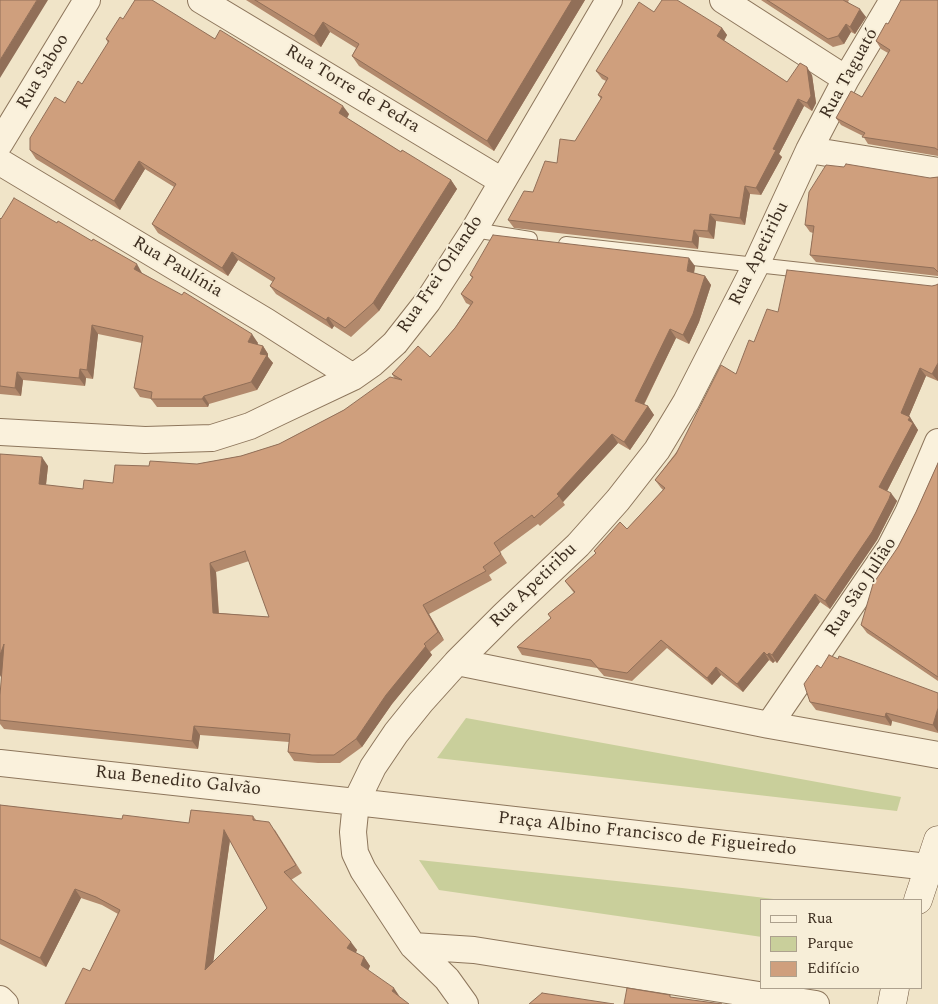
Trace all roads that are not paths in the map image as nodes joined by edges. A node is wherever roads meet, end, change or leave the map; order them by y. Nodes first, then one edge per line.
1 (87, 0) edge
2 (201, 0) edge
3 (609, 0) edge
4 (723, 0) edge
5 (893, 0) edge
6 (846, 79) junction
7 (0, 144) edge
8 (809, 150) junction
9 (0, 162) edge
10 (938, 171) edge
11 (502, 180) junction
12 (474, 230) junction
13 (756, 265) junction
14 (938, 285) edge
15 (353, 377) junction
16 (0, 432) edge
17 (938, 442) edge
18 (458, 662) junction
19 (769, 725) junction
20 (938, 755) edge
21 (0, 763) edge
22 (356, 802) junction
23 (938, 840) edge
24 (934, 868) edge
25 (918, 899) edge
26 (413, 946) junction
27 (896, 989) edge
28 (0, 999) edge
29 (5, 1004) edge
30 (465, 1004) edge
31 (816, 1004) edge
32 (892, 1004) edge

1 - 7 street, Rua Saboo
2 - 11 street, Rua Torre de Pedra
3 - 11 street, Rua Frei Orlando
4 - 6 street
5 - 6 street, Rua Taguató
6 - 8 street, Rua Taguató
8 - 10 street
8 - 13 street, Rua Apetiribu
9 - 15 street, Rua Paulínia
11 - 12 street, Rua Frei Orlando
12 - 13 lane
12 - 15 street, Rua Frei Orlando
13 - 14 lane
13 - 18 street, Rua Apetiribu
15 - 16 street, Rua Frei Orlando
17 - 19 street, Rua São Julião
18 - 19 street
18 - 22 street, Rua Apetiribu
19 - 20 street
21 - 22 street, Rua Benedito Galvão
22 - 24 street, Praça Albino Francisco de Figueiredo
22 - 26 street, Rua Apetiribu
23 - 24 main road
24 - 25 main road
26 - 30 street, Rua Apetiribu
26 - 31 street
27 - 32 main road
28 - 29 street

